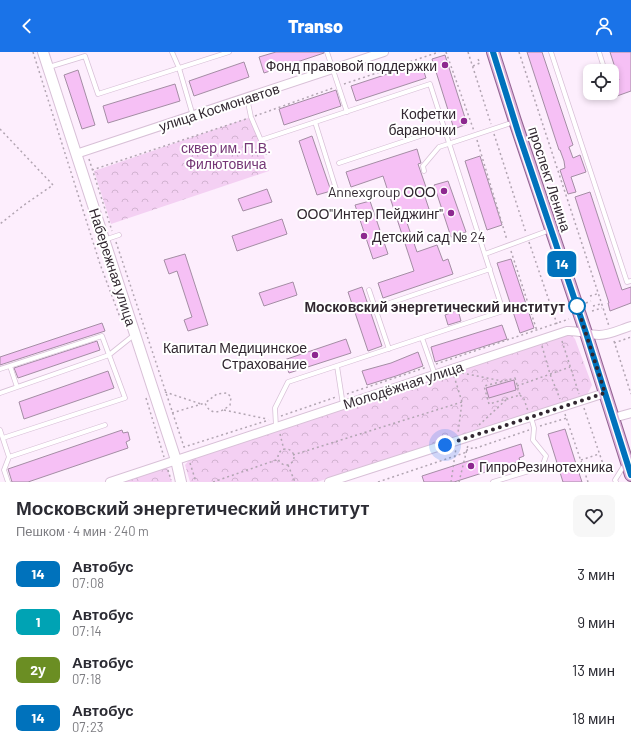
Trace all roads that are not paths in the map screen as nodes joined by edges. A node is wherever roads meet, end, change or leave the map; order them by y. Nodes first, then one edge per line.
1 (43, 52) edge
2 (172, 52) edge
3 (229, 52) edge
4 (327, 52) edge
5 (384, 52) edge
6 (493, 52) edge
7 (551, 52) edge
8 (599, 52) edge
9 (603, 64) edge
10 (48, 67) junction
11 (179, 68) junction
12 (333, 70) junction
13 (247, 98) junction
14 (347, 112) junction
15 (193, 116) junction
16 (315, 122) junction
17 (515, 122) junction
18 (444, 128) junction
19 (261, 140) junction
20 (449, 143) junction
21 (266, 152) dead end
22 (76, 154) junction
23 (339, 163) dead end
24 (424, 171) dead end
25 (336, 189) dead end
26 (551, 230) junction
27 (119, 235) dead end
28 (109, 238) junction
29 (485, 254) junction
30 (490, 269) junction
31 (631, 281) edge
32 (369, 290) dead end
33 (375, 308) junction
34 (631, 326) edge
35 (586, 333) junction
36 (135, 335) junction
37 (422, 338) junction
38 (390, 349) junction
39 (109, 356) junction
40 (10, 366) junction
41 (337, 366) junction
42 (0, 369) edge
43 (435, 375) junction
44 (17, 387) junction
45 (0, 393) edge
46 (605, 393) junction
47 (343, 405) junction
48 (631, 413) edge
49 (530, 415) junction
50 (613, 418) junction
51 (105, 425) dead end
52 (277, 426) junction
53 (0, 430) edge
54 (3, 438) junction
55 (9, 457) junction
56 (171, 461) junction
57 (627, 462) junction
58 (631, 475) edge
59 (500, 481) edge
60 (8, 482) edge
61 (110, 482) edge
62 (181, 482) edge
63 (329, 482) edge
64 (493, 482) edge
65 (616, 482) edge

1 - 10 street, Набережная улица
2 - 11 lane
3 - 11 lane
4 - 12 lane
5 - 12 street, улица Космонавтов
6 - 17 main road, проспект Ленина
7 - 31 lane
8 - 9 lane
10 - 11 lane
10 - 22 street, Набережная улица
11 - 15 lane
12 - 13 street, улица Космонавтов
12 - 14 lane
13 - 15 street, улица Космонавтов
13 - 19 lane
14 - 16 lane
14 - 18 lane
15 - 22 street, улица Космонавтов
16 - 19 lane
16 - 25 lane
17 - 20 lane
17 - 26 main road, проспект Ленина
18 - 20 lane
18 - 23 lane
19 - 21 lane
20 - 24 lane
20 - 29 lane
22 - 28 street, Набережная улица
26 - 29 lane
26 - 35 main road, проспект Ленина
27 - 28 lane
28 - 36 street, Набережная улица
29 - 30 lane
30 - 33 lane
30 - 37 lane
32 - 33 lane
33 - 38 lane
34 - 35 street, Молодёжная улица
35 - 43 street, Молодёжная улица
35 - 46 main road, проспект Ленина
36 - 39 lane
36 - 56 street, Набережная улица
37 - 38 lane
37 - 43 lane
38 - 41 lane
39 - 40 lane
39 - 44 lane
39 - 54 lane
40 - 42 lane
40 - 44 lane
41 - 47 lane
41 - 52 lane
43 - 47 street, Молодёжная улица
44 - 45 lane
46 - 49 street
46 - 50 main road, проспект Ленина
47 - 52 street, Молодёжная улица
48 - 50 street
49 - 59 lane
49 - 63 street
50 - 57 main road, проспект Ленина
51 - 55 lane
52 - 56 street, Молодёжная улица
53 - 54 lane
54 - 55 lane
55 - 60 lane
56 - 61 street, Молодёжная улица
56 - 62 street, Набережная улица
57 - 58 main road, проспект Ленина
57 - 65 lane
59 - 64 lane

